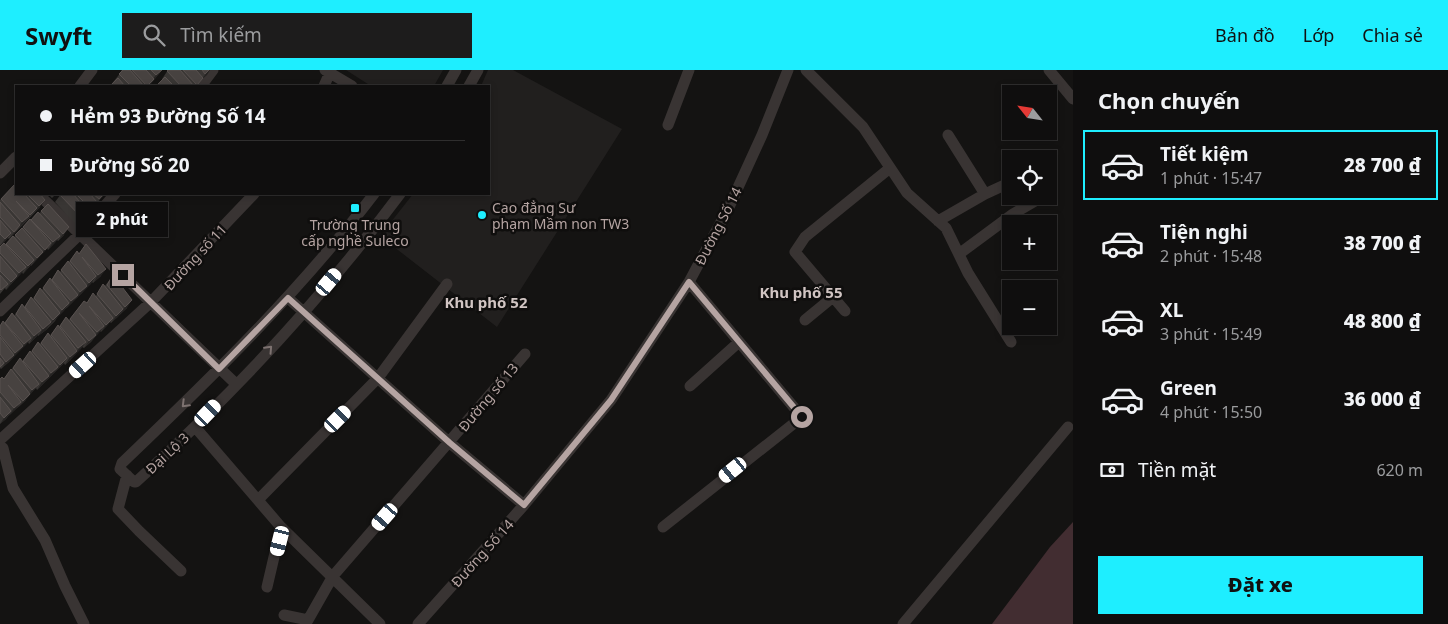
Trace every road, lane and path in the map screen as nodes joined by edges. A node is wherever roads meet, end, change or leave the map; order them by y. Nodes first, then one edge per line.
1 (92, 70) edge
2 (213, 70) edge
3 (456, 70) edge
4 (478, 70) edge
5 (689, 70) edge
6 (788, 70) edge
7 (806, 70) edge
8 (1049, 70) edge
9 (329, 71) edge
10 (81, 85) edge
11 (202, 85) edge
12 (324, 85) edge
13 (350, 85) edge
14 (448, 85) edge
15 (470, 85) edge
16 (1073, 99) edge
17 (668, 125) dead end
18 (948, 135) dead end
19 (890, 168) junction
20 (1002, 186) edge
21 (985, 194) junction
22 (39, 195) edge
23 (114, 195) edge
24 (253, 195) edge
25 (373, 195) edge
26 (399, 195) edge
27 (1028, 205) edge
28 (938, 221) junction
29 (80, 234) junction
30 (959, 254) junction
31 (689, 282) junction
32 (447, 284) dead end
33 (833, 297) junction
34 (288, 298) junction
35 (151, 302) junction
36 (0, 311) edge
37 (845, 311) dead end
38 (304, 312) junction
39 (805, 320) dead end
40 (739, 342) junction
41 (1011, 342) dead end
42 (525, 354) dead end
43 (219, 369) junction
44 (378, 378) junction
45 (236, 384) junction
46 (690, 386) dead end
47 (195, 427) junction
48 (1068, 427) dead end
49 (450, 443) junction
50 (1, 444) edge
51 (126, 475) junction
52 (258, 500) junction
53 (524, 505) junction
54 (281, 527) junction
55 (663, 527) dead end
56 (182, 571) dead end
57 (332, 576) junction
58 (268, 588) dead end
59 (284, 614) dead end
60 (84, 624) edge
61 (380, 624) edge
62 (418, 624) edge
63 (903, 624) edge

1 - 10 street
2 - 11 street
3 - 14 street
4 - 15 street
5 - 17 street
6 - 31 street, Đường Số 14
7 - 19 street
8 - 16 street
9 - 12 street
9 - 13 street
18 - 21 street
19 - 28 street
19 - 33 street
20 - 21 street
21 - 28 street
22 - 29 street
23 - 29 street
24 - 35 street, Đường số 11
25 - 34 street, Đại Lộ 3
26 - 38 street, Đại Lộ 3
27 - 30 street
28 - 30 street
29 - 35 street
29 - 36 street
30 - 41 street
31 - 40 street
31 - 53 street, Đường Số 14
32 - 44 street
33 - 37 street
33 - 39 street
34 - 38 street
34 - 43 street, Đại Lộ 3
35 - 43 street
35 - 50 street, Đường số 11
38 - 44 street
45 -> 38 street, Đại Lộ 3
40 - 46 street
40 - 55 street
42 - 49 street, Đường số 13
43 - 45 street
43 -> 51 street, Đại Lộ 3
44 - 49 street
44 - 52 street
45 - 47 street, Đại Lộ 3
47 - 51 street, Đại Lộ 3
47 - 52 street
48 - 63 street
49 - 53 street
49 - 57 street, Đường số 13
50 - 60 street
51 - 56 street
52 - 54 street
53 - 62 street, Đường Số 14
54 - 57 street
54 - 58 street
57 - 59 street, Đường số 13
57 - 61 street

